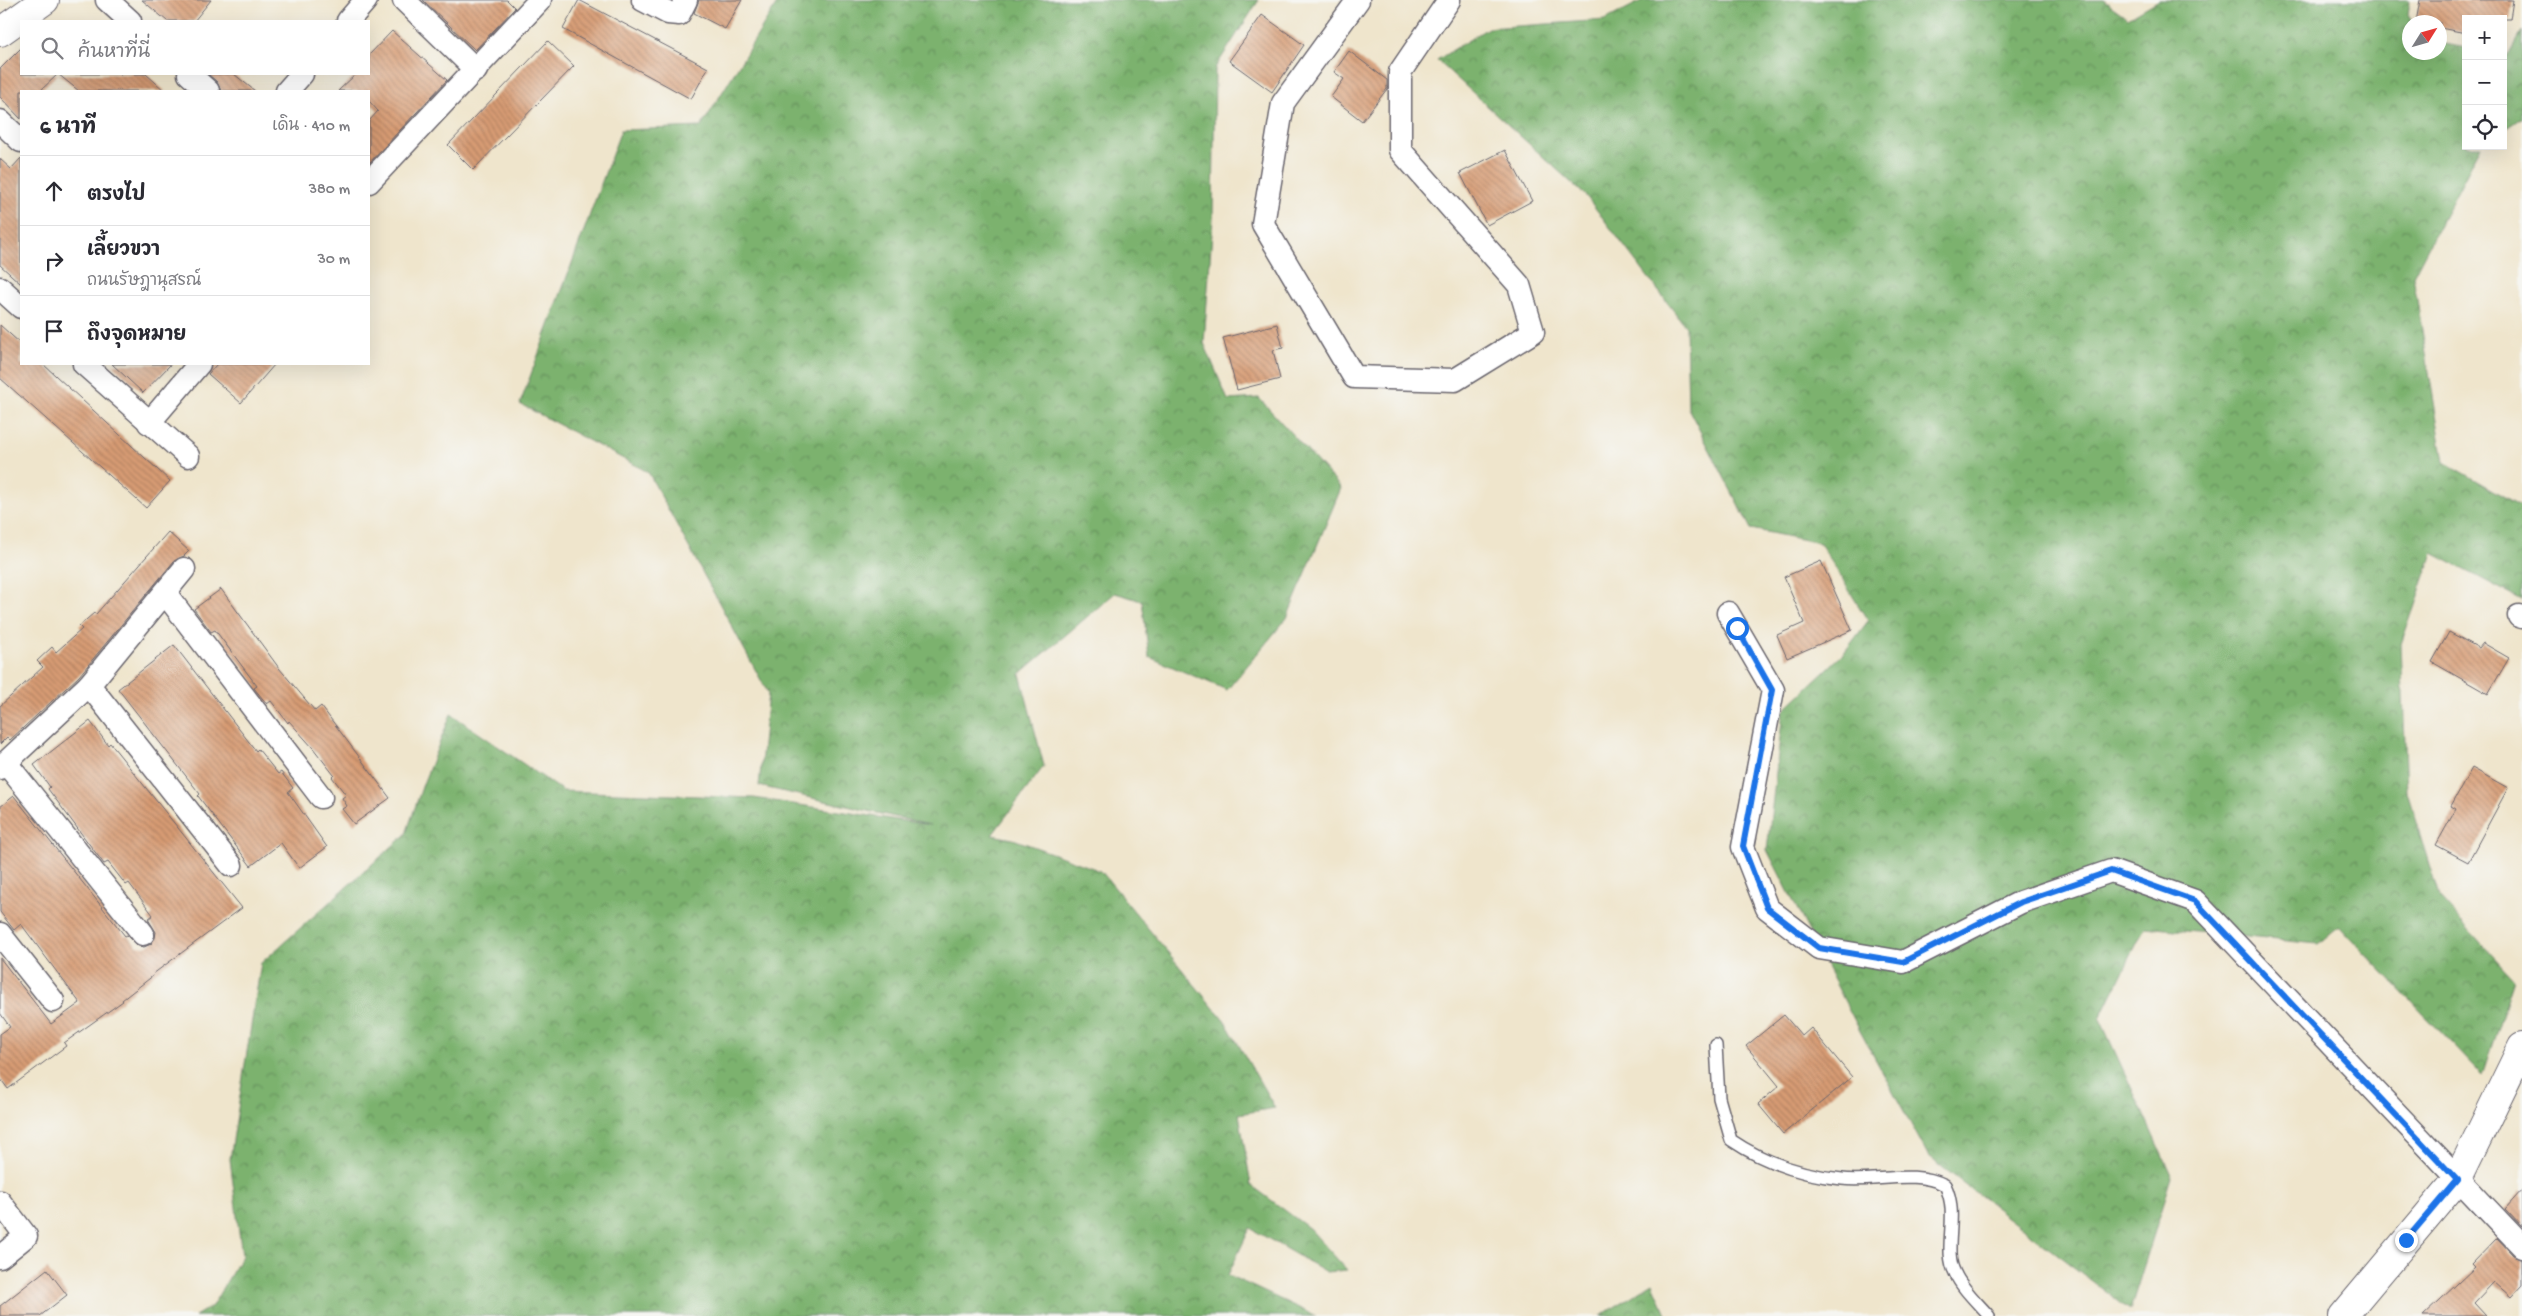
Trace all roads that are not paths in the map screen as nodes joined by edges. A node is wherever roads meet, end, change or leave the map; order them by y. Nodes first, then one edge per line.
1 (45, 0) edge
2 (107, 0) edge
3 (366, 0) edge
4 (404, 0) edge
5 (540, 0) edge
6 (643, 0) edge
7 (686, 0) edge
8 (1358, 0) edge
9 (1449, 0) edge
10 (129, 20) edge
11 (349, 20) edge
12 (0, 32) edge
13 (476, 70) junction
14 (190, 75) edge
15 (301, 75) edge
16 (207, 90) edge
17 (288, 90) edge
18 (0, 121) edge
19 (20, 140) edge
20 (370, 181) edge
21 (0, 288) edge
22 (20, 306) edge
23 (85, 365) edge
24 (198, 365) edge
25 (149, 423) junction
26 (188, 456) dead end
27 (184, 569) dead end
28 (165, 593) junction
29 (1728, 613) dead end
30 (89, 685) junction
31 (3, 766) edge
32 (321, 798) dead end
33 (231, 865) dead end
34 (0, 934) edge
35 (143, 934) dead end
36 (53, 1001) dead end
37 (1716, 1046) dead end
38 (2522, 1047) edge
39 (2457, 1180) junction
40 (0, 1202) edge
41 (2522, 1246) edge
42 (0, 1257) edge
43 (1989, 1316) edge
44 (2343, 1316) edge

1 - 12 street
2 - 10 street
3 - 11 street
4 - 13 street
5 - 13 street
6 - 7 street
8 - 9 street
13 - 20 street
14 - 16 street
15 - 17 street
18 - 19 street
21 - 22 street
23 - 25 street
24 - 25 street
25 - 26 street
27 - 28 street
28 - 30 street
28 - 32 street
29 - 39 street
30 - 31 street
30 - 33 street
31 - 35 street
34 - 36 street
37 - 43 lane
38 - 39 street
39 - 41 street
39 - 44 street
40 - 42 street

